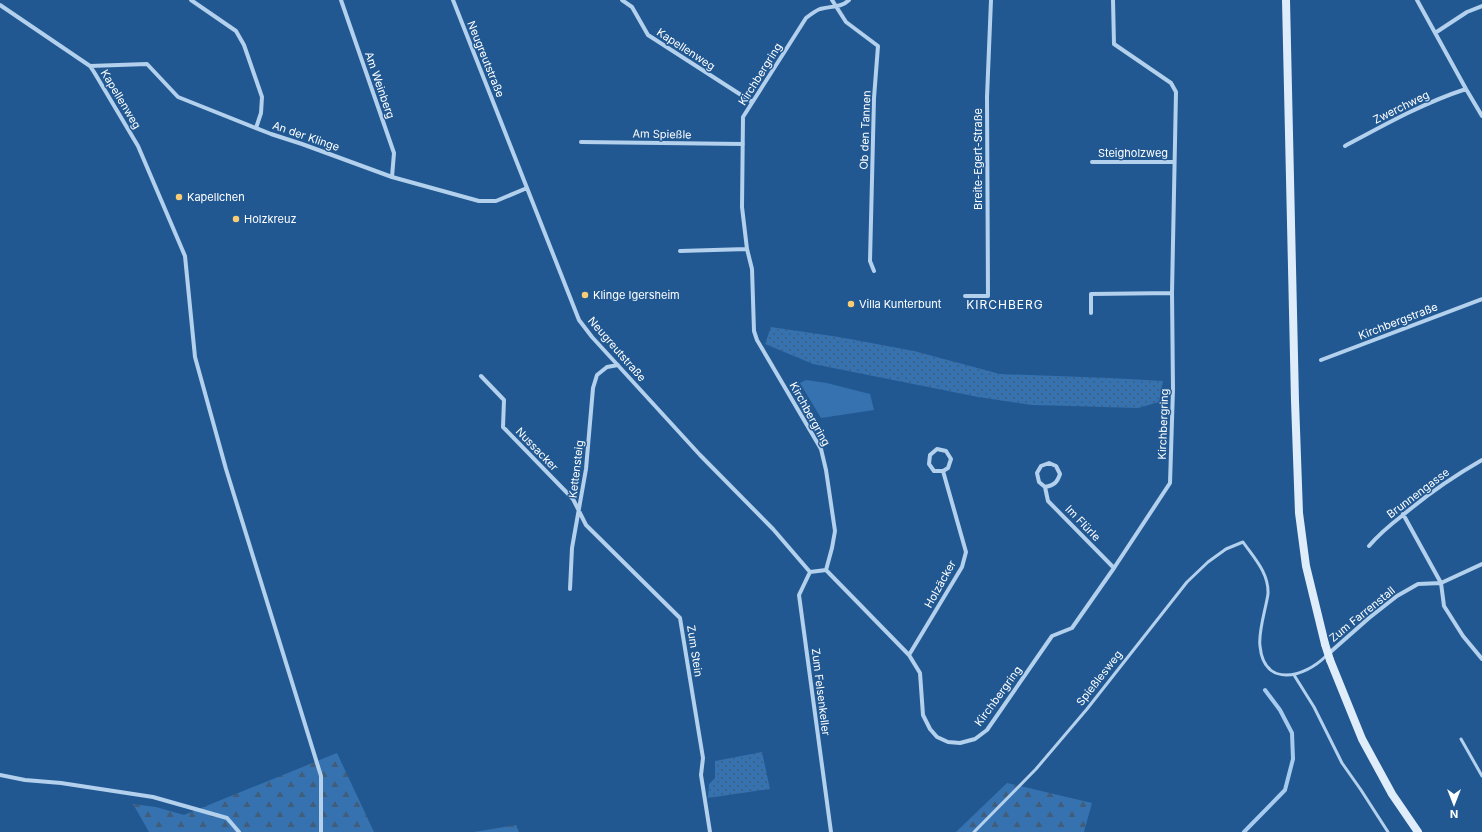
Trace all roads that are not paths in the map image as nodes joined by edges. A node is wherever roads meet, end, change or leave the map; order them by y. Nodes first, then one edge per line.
1 (191, 0) edge
2 (341, 0) edge
3 (453, 0) edge
4 (622, 0) edge
5 (832, 0) edge
6 (849, 0) edge
7 (991, 0) edge
8 (1113, 0) edge
9 (1286, 0) edge
10 (1417, 0) edge
11 (0, 5) edge
12 (836, 6) junction
13 (1482, 6) edge
14 (1434, 33) junction
15 (90, 66) junction
16 (1466, 89) junction
17 (752, 102) junction
18 (1482, 116) edge
19 (256, 128) junction
20 (581, 142) dead end
21 (743, 144) junction
22 (1345, 146) dead end
23 (1092, 162) dead end
24 (1173, 162) junction
25 (392, 177) junction
26 (527, 188) junction
27 (746, 249) junction
28 (680, 251) dead end
29 (874, 271) dead end
30 (1172, 293) junction
31 (966, 296) dead end
32 (1482, 299) edge
33 (1091, 313) dead end
34 (1321, 360) dead end
35 (618, 365) junction
36 (481, 376) dead end
37 (1482, 460) edge
38 (943, 472) junction
39 (1045, 487) junction
40 (579, 512) junction
41 (1403, 514) junction
42 (1369, 546) dead end
43 (1482, 564) edge
44 (1114, 568) junction
45 (826, 570) junction
46 (810, 572) junction
47 (1441, 583) junction
48 (570, 589) dead end
49 (909, 655) junction
50 (1328, 658) junction
51 (1482, 659) edge
52 (1294, 675) junction
53 (1461, 739) dead end
54 (0, 775) edge
55 (1482, 776) edge
56 (239, 832) edge
57 (321, 832) edge
58 (710, 832) edge
59 (831, 832) edge
60 (974, 832) edge
61 (1388, 832) edge
62 (1418, 832) edge

1 - 19 street
2 - 25 street, Am Weinberg
3 - 26 street, Neugreutstraße
4 - 17 street, Kapellenweg
5 - 12 street
6 - 12 street, Kirchbergring
7 - 31 street, Breite-Egert-Straße
8 - 24 street, Kirchbergring
9 - 50 main road, bridge
10 - 14 street
11 - 15 street, Kapellenweg
12 - 17 street, Kirchbergring
12 - 29 street, Ob den Tannen
13 - 14 street
14 - 16 street
15 - 19 street, An der Klinge
15 - 57 street, Kapellenweg
16 - 18 street
16 - 22 street, Zwerchweg
17 - 21 street, Kirchbergring
19 - 25 street, An der Klinge
20 - 21 street, Am Spießle
21 - 27 street, Kirchbergring
23 - 24 street, Steigholzweg
24 - 30 street, Kirchbergring
25 - 26 street, An der Klinge
26 - 35 street, Neugreutstraße
27 - 28 street
27 - 45 street, Kirchbergring
30 - 33 street
30 - 44 street, Kirchbergring
32 - 34 street, Kirchbergstraße
35 - 40 street, Kettensteig
35 - 46 street, Neugreutstraße
36 - 40 street, Nussacker
37 - 41 street, Brunnengasse
38 - 38 street
38 - 49 street, Holzäcker
39 - 39 street, Im Flürle
39 - 44 street, Im Flürle
40 - 48 street, Kettensteig
40 - 58 street, Zum Stein
41 - 42 street, Brunnengasse
41 - 47 street
43 - 47 street
44 - 49 street, Kirchbergring
45 - 46 street
45 - 49 street, Kirchbergring
46 - 59 street, Zum Felsenkeller
47 - 50 street, Zum Farrenstall
47 - 51 street
50 - 52 lane, Zum Farrenstall
50 - 62 main road
52 - 60 lane, Spießlesweg
52 - 61 lane
53 - 55 lane
54 - 56 street

